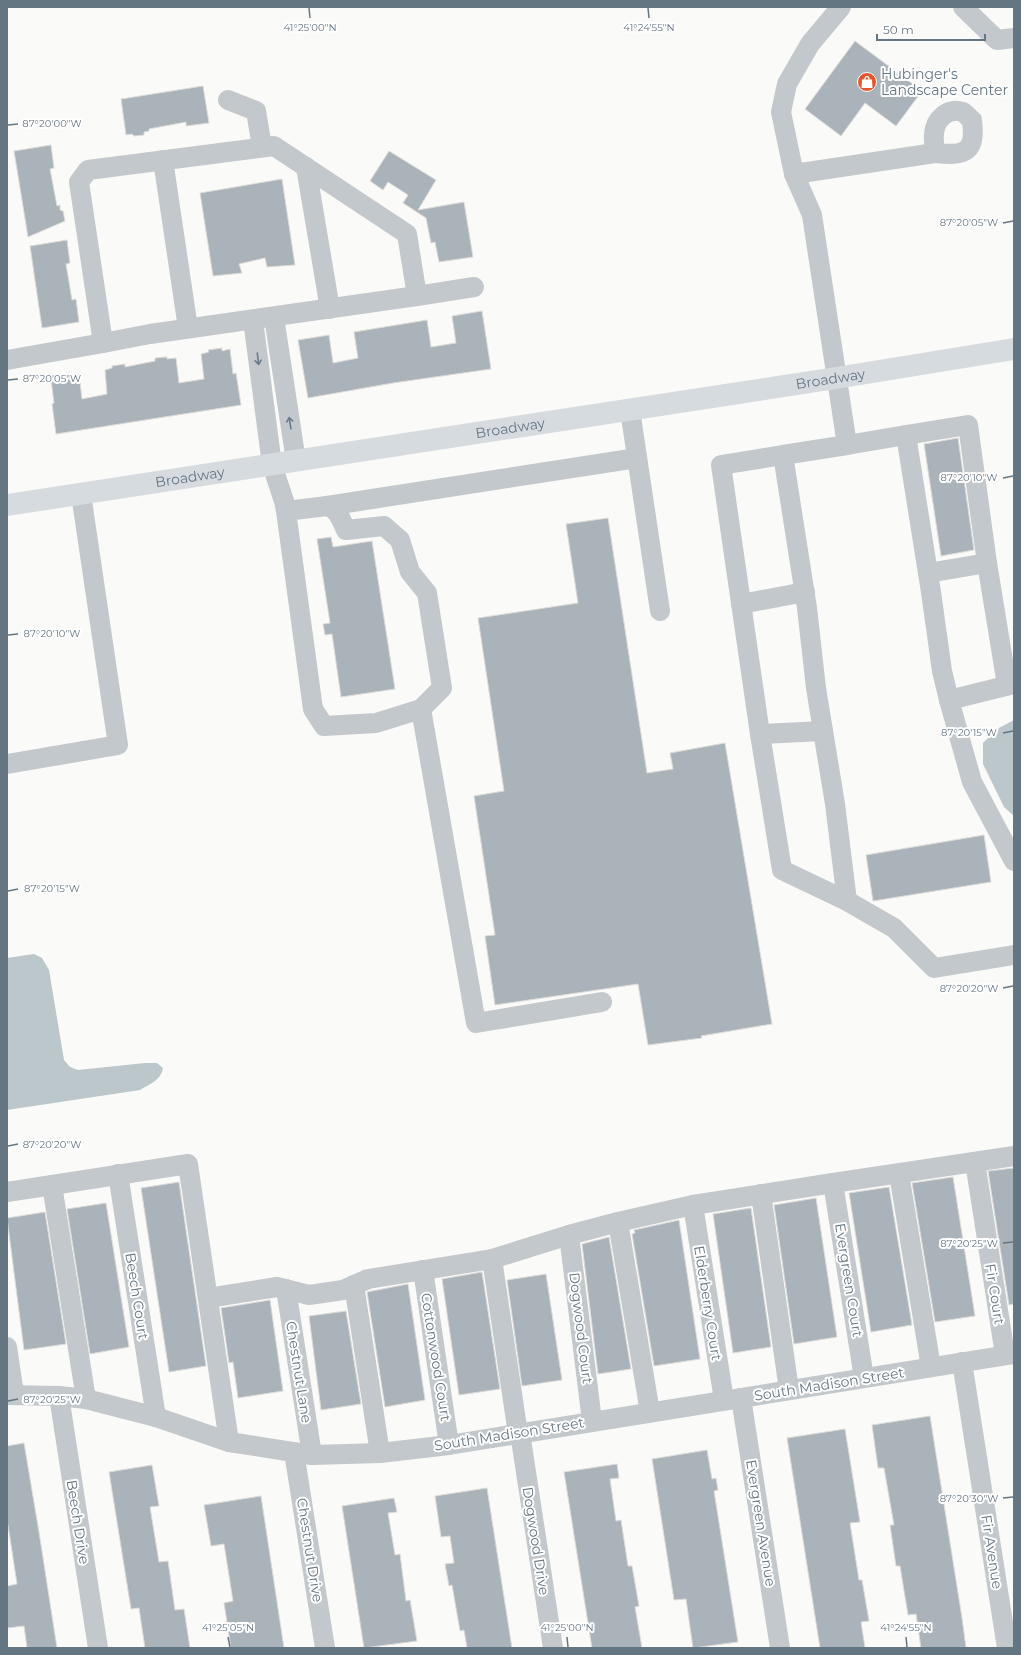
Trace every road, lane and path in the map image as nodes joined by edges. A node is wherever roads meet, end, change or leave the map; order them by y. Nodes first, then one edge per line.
1 (841, 7) edge
2 (963, 7) edge
3 (1014, 38) edge
4 (228, 100) dead end
5 (262, 147) junction
6 (935, 153) dead end
7 (163, 160) junction
8 (306, 167) junction
9 (794, 174) junction
10 (474, 287) dead end
11 (417, 296) junction
12 (330, 309) junction
13 (274, 317) junction
14 (253, 320) junction
15 (188, 328) junction
16 (103, 342) junction
17 (1014, 349) edge
18 (7, 360) edge
19 (836, 378) junction
20 (630, 410) junction
21 (906, 435) junction
22 (847, 445) junction
23 (783, 455) junction
24 (637, 458) junction
25 (296, 461) junction
26 (272, 465) junction
27 (81, 494) junction
28 (7, 505) edge
29 (327, 506) junction
30 (286, 511) junction
31 (988, 563) junction
32 (928, 573) junction
33 (805, 592) junction
34 (741, 604) junction
35 (660, 611) dead end
36 (1011, 685) edge
37 (949, 700) junction
38 (420, 709) junction
39 (823, 731) junction
40 (760, 734) junction
41 (7, 764) edge
42 (1014, 861) edge
43 (847, 901) junction
44 (1014, 955) edge
45 (602, 1002) dead end
46 (1014, 1156) edge
47 (975, 1162) junction
48 (118, 1174) junction
49 (899, 1174) junction
50 (833, 1183) junction
51 (52, 1185) junction
52 (7, 1192) edge
53 (761, 1194) junction
54 (693, 1205) junction
55 (618, 1222) junction
56 (569, 1235) junction
57 (492, 1259) junction
58 (423, 1270) junction
59 (354, 1285) junction
60 (286, 1289) junction
61 (208, 1298) junction
62 (7, 1347) edge
63 (1009, 1355) edge
64 (962, 1362) junction
65 (931, 1367) junction
66 (864, 1378) junction
67 (789, 1390) junction
68 (11, 1395) edge
69 (59, 1396) junction
70 (86, 1399) junction
71 (732, 1399) junction
72 (650, 1412) junction
73 (156, 1417) junction
74 (592, 1421) junction
75 (519, 1433) junction
76 (229, 1442) junction
77 (449, 1445) junction
78 (380, 1453) junction
79 (303, 1454) junction
80 (98, 1648) edge
81 (325, 1648) edge
82 (553, 1648) edge
83 (780, 1648) edge
84 (1007, 1648) edge

1 - 9 street
2 - 3 street
4 - 5 street
5 - 7 street
5 - 8 street
6 - 9 street
7 - 15 street
7 - 16 street
8 - 11 street
8 - 12 street
9 - 19 street
10 - 11 street
11 - 12 street
12 - 13 street
13 - 14 street
25 -> 13 street
14 - 15 street
14 -> 26 street
15 - 16 street
16 - 18 street
17 - 19 main road, Broadway
19 - 20 main road, Broadway
19 - 22 street
20 - 24 street
20 - 25 main road, Broadway
21 - 22 street
21 - 31 street
21 - 32 street
22 - 23 street
23 - 33 street
23 - 34 street
24 - 29 street
24 - 35 street
25 - 26 main road, Broadway
26 - 27 main road, Broadway
26 - 30 street
27 - 28 main road, Broadway
27 - 41 street
29 - 30 street
29 - 38 street
30 - 38 street
31 - 32 street
31 - 36 street
32 - 37 street
33 - 34 street
33 - 39 street
34 - 40 street
36 - 37 street
37 - 42 street
38 - 45 street
39 - 40 street
39 - 43 street
40 - 43 street
43 - 44 street
46 - 47 street
47 - 49 street
47 - 63 street, Fir Court
48 - 51 street
48 - 61 street
48 - 73 street, Beech Court
49 - 50 street
49 - 65 street
50 - 53 street
50 - 66 street, Evergreen Court
51 - 52 street
51 - 70 street
53 - 54 street
53 - 67 street
54 - 55 street
54 - 71 street, Elderberry Court
55 - 56 street
55 - 72 street
56 - 57 street
56 - 74 street, Dogwood Court
57 - 58 street
57 - 75 street, Dogwood Drive
58 - 59 street
58 - 77 street, Cottonwood Court
59 - 60 street
59 - 78 street
60 - 61 street
60 - 79 street, Chestnut Lane
61 - 76 street
62 - 68 street
63 - 64 street, South Madison Street
64 - 65 street, South Madison Street
64 - 84 street, Fir Avenue
65 - 66 street, South Madison Street
66 - 67 street, South Madison Street
67 - 71 street, South Madison Street
68 - 69 street, South Madison Street
69 - 70 street, South Madison Street
69 - 80 street, Beech Drive
70 - 73 street, South Madison Street
71 - 72 street, South Madison Street
71 - 83 street, Evergreen Avenue
72 - 74 street, South Madison Street
73 - 76 street, South Madison Street
74 - 75 street, South Madison Street
75 - 77 street, South Madison Street
75 - 82 street, Dogwood Drive
76 - 79 street, South Madison Street
77 - 78 street, South Madison Street
78 - 79 street, South Madison Street
79 - 81 street, Chestnut Drive

